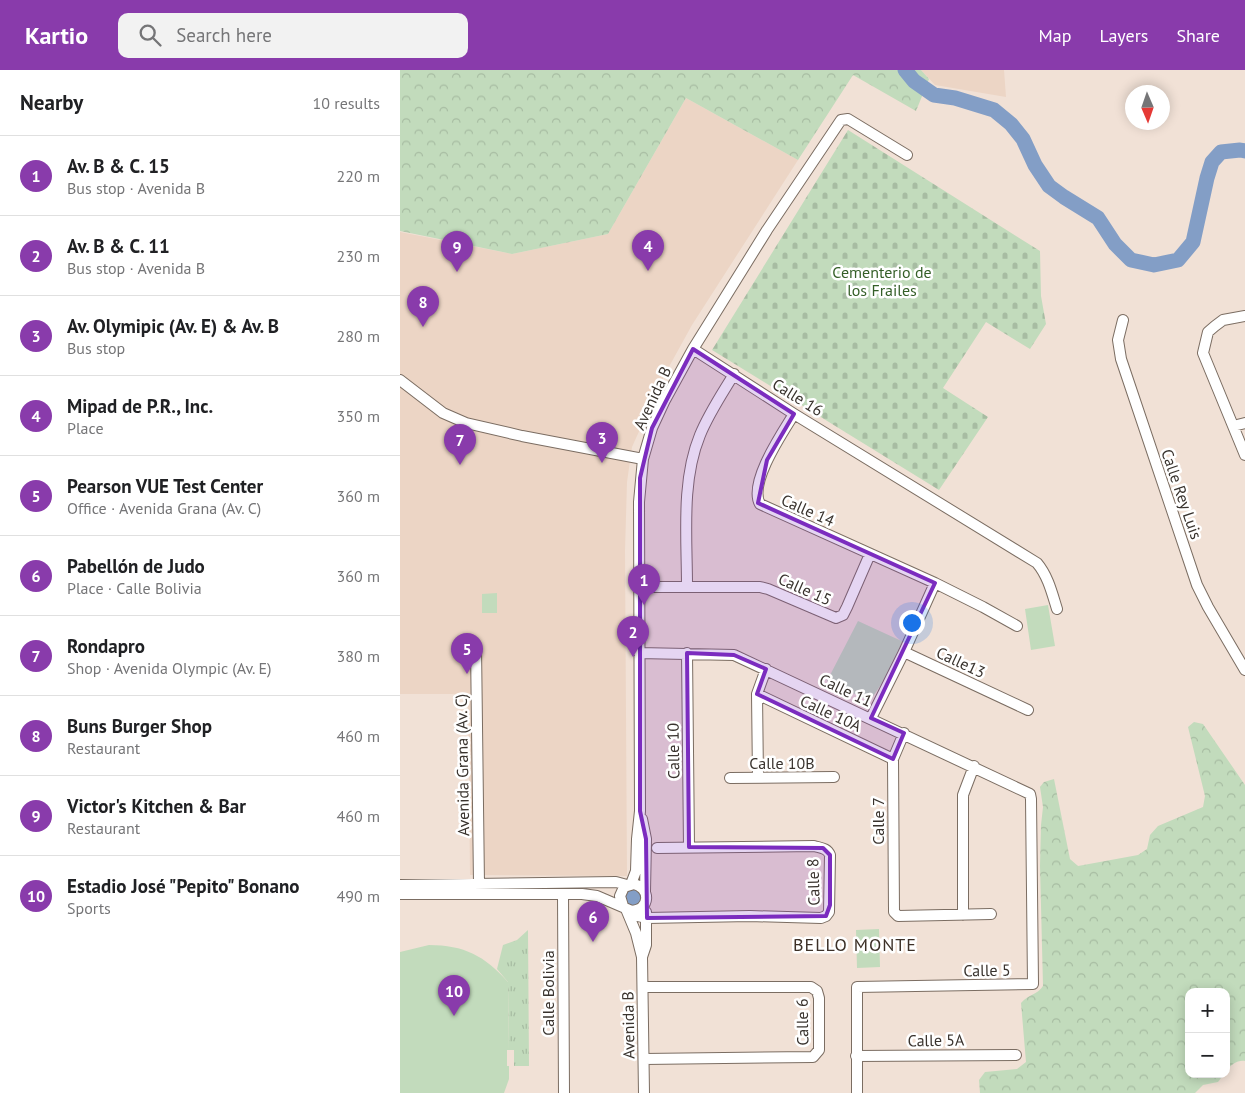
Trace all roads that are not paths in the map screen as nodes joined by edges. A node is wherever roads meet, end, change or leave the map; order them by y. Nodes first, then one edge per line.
1 (908, 155) dead end
2 (1245, 316) edge
3 (1123, 320) dead end
4 (693, 349) junction
5 (734, 374) junction
6 (400, 380) edge
7 (794, 414) junction
8 (1245, 423) edge
9 (1233, 426) junction
10 (1245, 455) edge
11 (643, 459) junction
12 (870, 554) junction
13 (935, 583) junction
14 (687, 586) junction
15 (639, 587) junction
16 (1057, 609) dead end
17 (1016, 626) dead end
18 (476, 647) dead end
19 (904, 652) junction
20 (639, 653) junction
21 (687, 654) junction
22 (766, 669) junction
23 (1245, 670) edge
24 (757, 694) junction
25 (1028, 710) dead end
26 (870, 718) junction
27 (904, 733) junction
28 (893, 759) junction
29 (974, 766) junction
30 (834, 777) dead end
31 (730, 778) dead end
32 (758, 778) junction
33 (1030, 794) joint
34 (640, 811) junction
35 (689, 847) junction
36 (656, 848) dead end
37 (479, 884) junction
38 (400, 885) edge
39 (629, 885) junction
40 (400, 894) edge
41 (563, 894) junction
42 (646, 897) junction
43 (627, 909) junction
44 (991, 914) dead end
45 (963, 915) junction
46 (646, 918) junction
47 (642, 957) junction
48 (643, 987) junction
49 (1016, 1054) dead end
50 (856, 1056) junction
51 (644, 1059) junction
52 (564, 1093) edge
53 (644, 1093) edge
54 (857, 1093) edge

1 - 4 street, Avenida B
2 - 9 street
3 - 23 street, Calle Rey Luis
4 - 5 street, Calle 16
4 - 11 street, Avenida B
5 - 7 street, Calle 16
5 - 14 street
6 - 11 street
7 - 12 street, Calle 14
7 - 16 street, Calle 16
8 - 9 street
9 - 10 street
11 - 15 street, Avenida B
12 - 13 street, Calle 14
12 - 14 street, Calle 15
13 - 17 street, Calle 14
13 - 19 street
14 - 15 street, Calle 15
15 - 20 street, Avenida B
18 - 37 street, Avenida Grana (Av. C)
19 - 25 street, Calle13
19 - 26 street
20 - 21 street, Calle 11
20 - 34 street, Avenida B
21 - 22 street, Calle 11
21 - 35 street, Calle 10
22 - 24 street
22 - 26 street, Calle 11
24 - 28 street, Calle 10A
24 - 32 street
26 - 27 street, Calle 11
27 - 28 street, Calle 7
27 - 29 street, Calle 11
28 - 45 street, Calle 7
29 - 33 street, Calle 11
29 - 45 street
30 - 32 street, Calle 10B
31 - 32 street, Calle 10B
33 - 50 street, Calle 5
34 - 39 street, Avenida B
34 - 42 street, Avenida B
35 - 36 street, Calle 8
35 - 46 street, Calle 8
37 - 38 street
37 - 39 street
39 - 42 street
39 - 43 street
40 - 41 street, Calle 8
41 - 43 street, Calle 8
41 - 52 street, Calle Bolivia
42 - 43 street
42 - 46 street, Avenida B
43 - 46 street, Calle 8
43 - 47 street, Avenida B
44 - 45 street
46 - 47 street, Avenida B
47 - 48 street, Avenida B
48 - 51 street, Avenida B
48 - 51 street, Calle 6
49 - 50 street, Calle 5A
50 - 54 street, Calle 5
51 - 53 street, Avenida B

